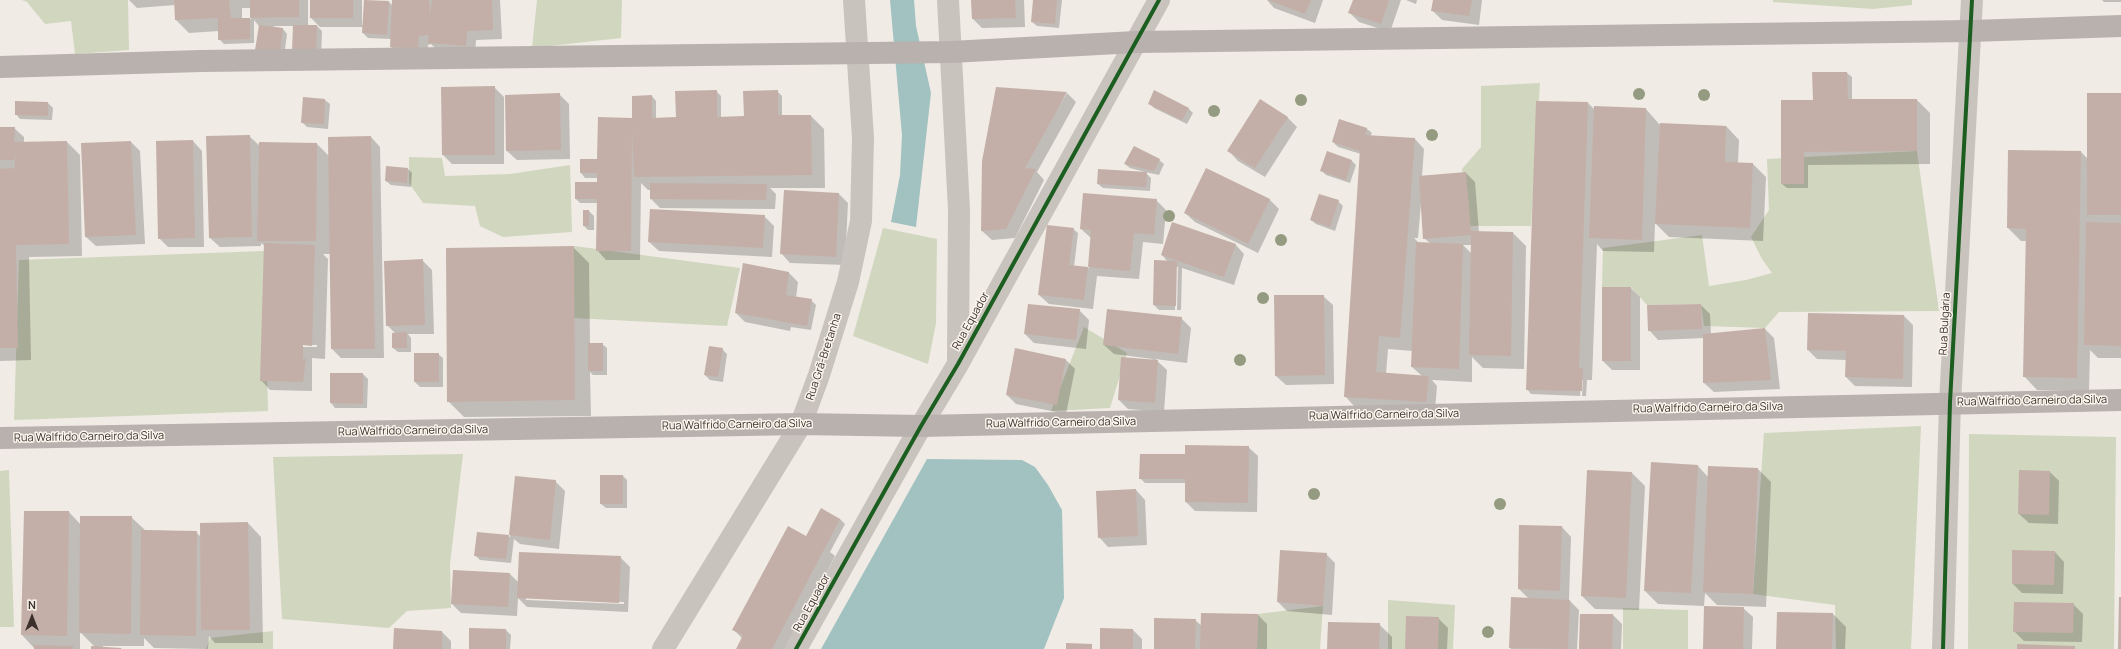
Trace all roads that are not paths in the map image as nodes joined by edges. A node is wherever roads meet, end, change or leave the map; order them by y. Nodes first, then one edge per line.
1 (854, 0) edge
2 (948, 0) edge
3 (1159, 0) edge
4 (1972, 0) edge
5 (2121, 26) edge
6 (1971, 31) junction
7 (1136, 42) junction
8 (857, 52) junction
9 (951, 52) junction
10 (0, 67) edge
11 (958, 364) junction
12 (2121, 400) edge
13 (1950, 402) junction
14 (801, 424) junction
15 (921, 426) junction
16 (0, 438) edge
17 (663, 649) edge
18 (796, 649) edge
19 (1943, 649) edge

1 - 8 street, Rua Grã-Bretanha
2 - 9 street
3 - 7 street, Rua Equador
4 - 6 street, Rua Bulgária
5 - 6 main road
6 - 7 main road
6 - 13 street, Rua Bulgária
7 - 9 main road
7 - 11 street, Rua Equador
8 - 9 main road
8 - 10 main road
8 - 14 street, Rua Grã-Bretanha
9 - 11 street
11 - 15 street, Rua Equador
12 - 13 main road, Rua Walfrido Carneiro da Silva
13 - 15 main road, Rua Walfrido Carneiro da Silva
13 - 19 street, Rua Bulgária
14 - 15 main road, Rua Walfrido Carneiro da Silva
14 - 16 main road, Rua Walfrido Carneiro da Silva
14 - 17 street, Rua Grã-Bretanha
15 - 18 street, Rua Equador

